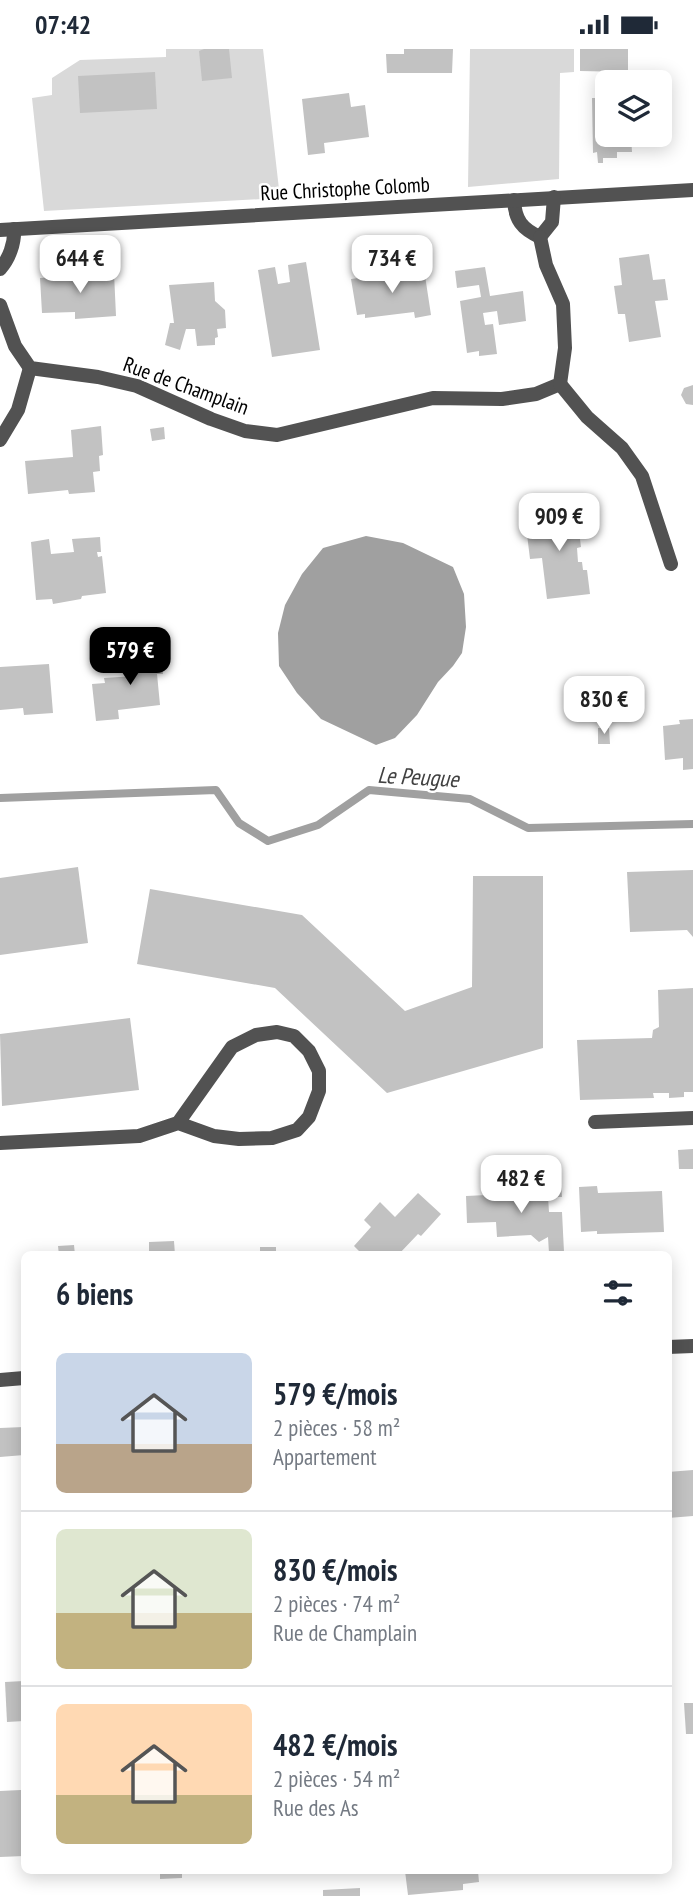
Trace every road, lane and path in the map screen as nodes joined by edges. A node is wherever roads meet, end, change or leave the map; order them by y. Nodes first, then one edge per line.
1 (693, 190) edge
2 (554, 197) junction
3 (514, 200) junction
4 (7, 229) edge
5 (540, 237) junction
6 (0, 269) edge
7 (0, 305) edge
8 (30, 368) junction
9 (560, 384) junction
10 (0, 440) edge
11 (671, 564) dead end
12 (693, 1118) edge
13 (595, 1122) dead end
14 (178, 1123) junction
15 (0, 1143) edge
16 (693, 1346) edge
17 (672, 1347) edge
18 (21, 1378) edge
19 (0, 1380) edge

1 - 2 street, Rue Christophe Colomb
2 - 3 street, Rue Christophe Colomb
2 - 5 street
3 - 4 street, Rue Christophe Colomb
3 - 5 street
4 - 6 street
5 - 9 street
7 - 8 street
8 - 9 street, Rue de Champlain
8 - 10 street
9 - 11 street
12 - 13 street
14 - 14 street
14 - 15 street
16 - 17 street
18 - 19 street

